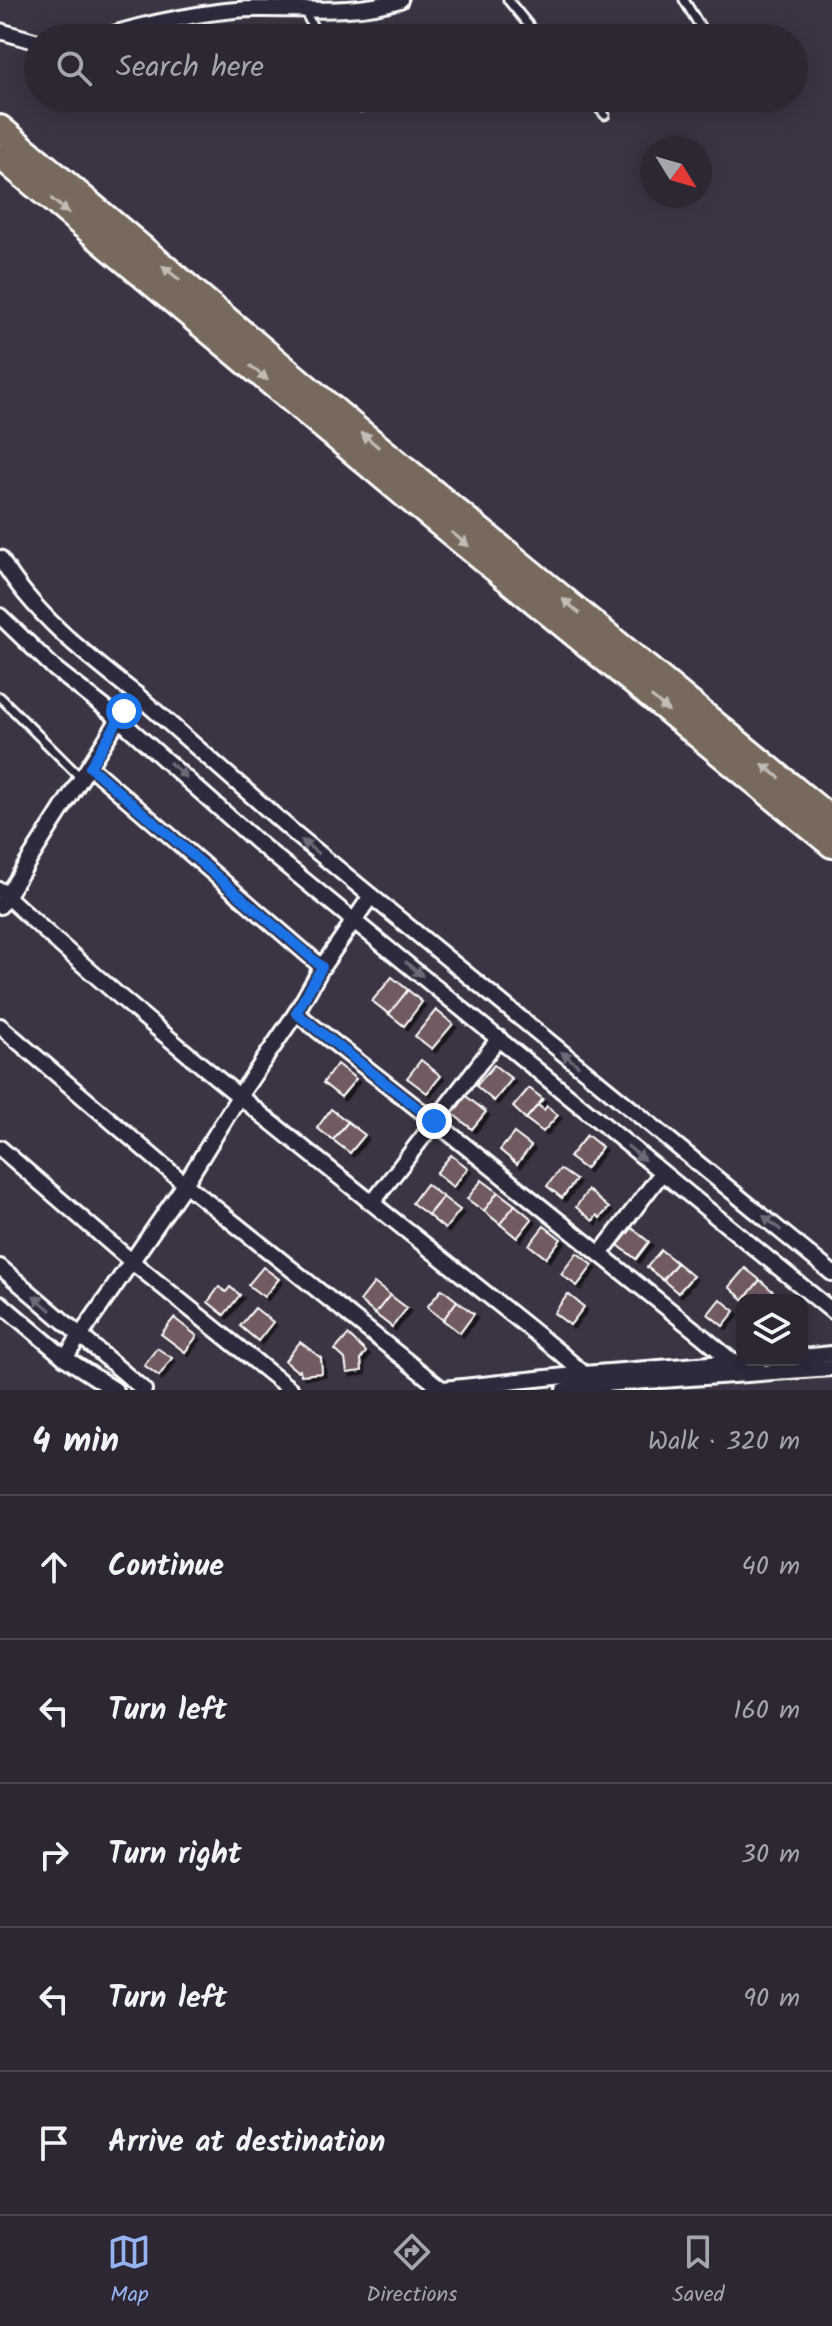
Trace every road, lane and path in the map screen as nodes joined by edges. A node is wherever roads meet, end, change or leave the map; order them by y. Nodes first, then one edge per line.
1 (400, 0) edge
2 (508, 0) edge
3 (684, 0) edge
4 (304, 10) junction
5 (156, 24) edge
6 (312, 24) edge
7 (528, 24) edge
8 (699, 24) edge
9 (0, 31) edge
10 (24, 38) edge
11 (602, 112) edge
12 (605, 115) dead end
13 (0, 128) edge
14 (0, 156) edge
15 (0, 558) edge
16 (0, 616) edge
17 (137, 695) junction
18 (0, 697) edge
19 (119, 719) junction
20 (86, 773) junction
21 (832, 820) edge
22 (832, 845) edge
23 (371, 896) junction
24 (2, 897) edge
25 (353, 920) junction
26 (322, 967) junction
27 (296, 1013) junction
28 (0, 1026) edge
29 (499, 1038) junction
30 (238, 1098) junction
31 (434, 1121) junction
32 (0, 1148) edge
33 (661, 1174) junction
34 (185, 1184) junction
35 (373, 1202) junction
36 (600, 1254) junction
37 (131, 1261) junction
38 (0, 1267) edge
39 (832, 1273) edge
40 (0, 1303) edge
41 (832, 1311) edge
42 (81, 1337) junction
43 (832, 1354) edge
44 (808, 1356) edge
45 (65, 1358) junction
46 (741, 1366) edge
47 (735, 1368) junction
48 (832, 1368) edge
49 (587, 1380) junction
50 (115, 1390) edge
51 (144, 1390) edge
52 (291, 1390) edge
53 (428, 1390) edge
54 (443, 1390) edge
55 (564, 1390) edge

1 - 4 street
2 - 7 lane
3 - 8 lane
4 - 5 street
4 - 6 lane
9 - 10 street
11 - 12 lane
21 -> 13 highway
14 -> 22 highway
15 - 17 street
16 - 19 street
17 - 19 street
23 -> 17 street
18 - 20 lane
19 - 20 street
19 -> 25 street
20 - 24 street
20 - 26 street
23 - 25 street
39 -> 23 street
24 - 30 street
25 - 26 street
25 -> 29 street
26 - 27 street
27 - 30 street
27 - 31 street
28 - 34 street
29 - 31 street
29 -> 33 street
30 - 34 street
30 - 35 street
31 - 35 street
31 - 36 street
32 - 37 street
33 - 36 street
33 - 41 street
34 - 37 street
34 - 54 street
35 - 49 street
36 - 47 street
37 - 42 street
37 - 52 street
42 -> 38 street
40 - 45 street
42 - 45 street
42 - 51 street
43 - 44 street
45 - 50 street
46 - 47 street
47 - 48 street
47 - 49 street
49 - 54 street
49 - 55 street
53 - 54 street

